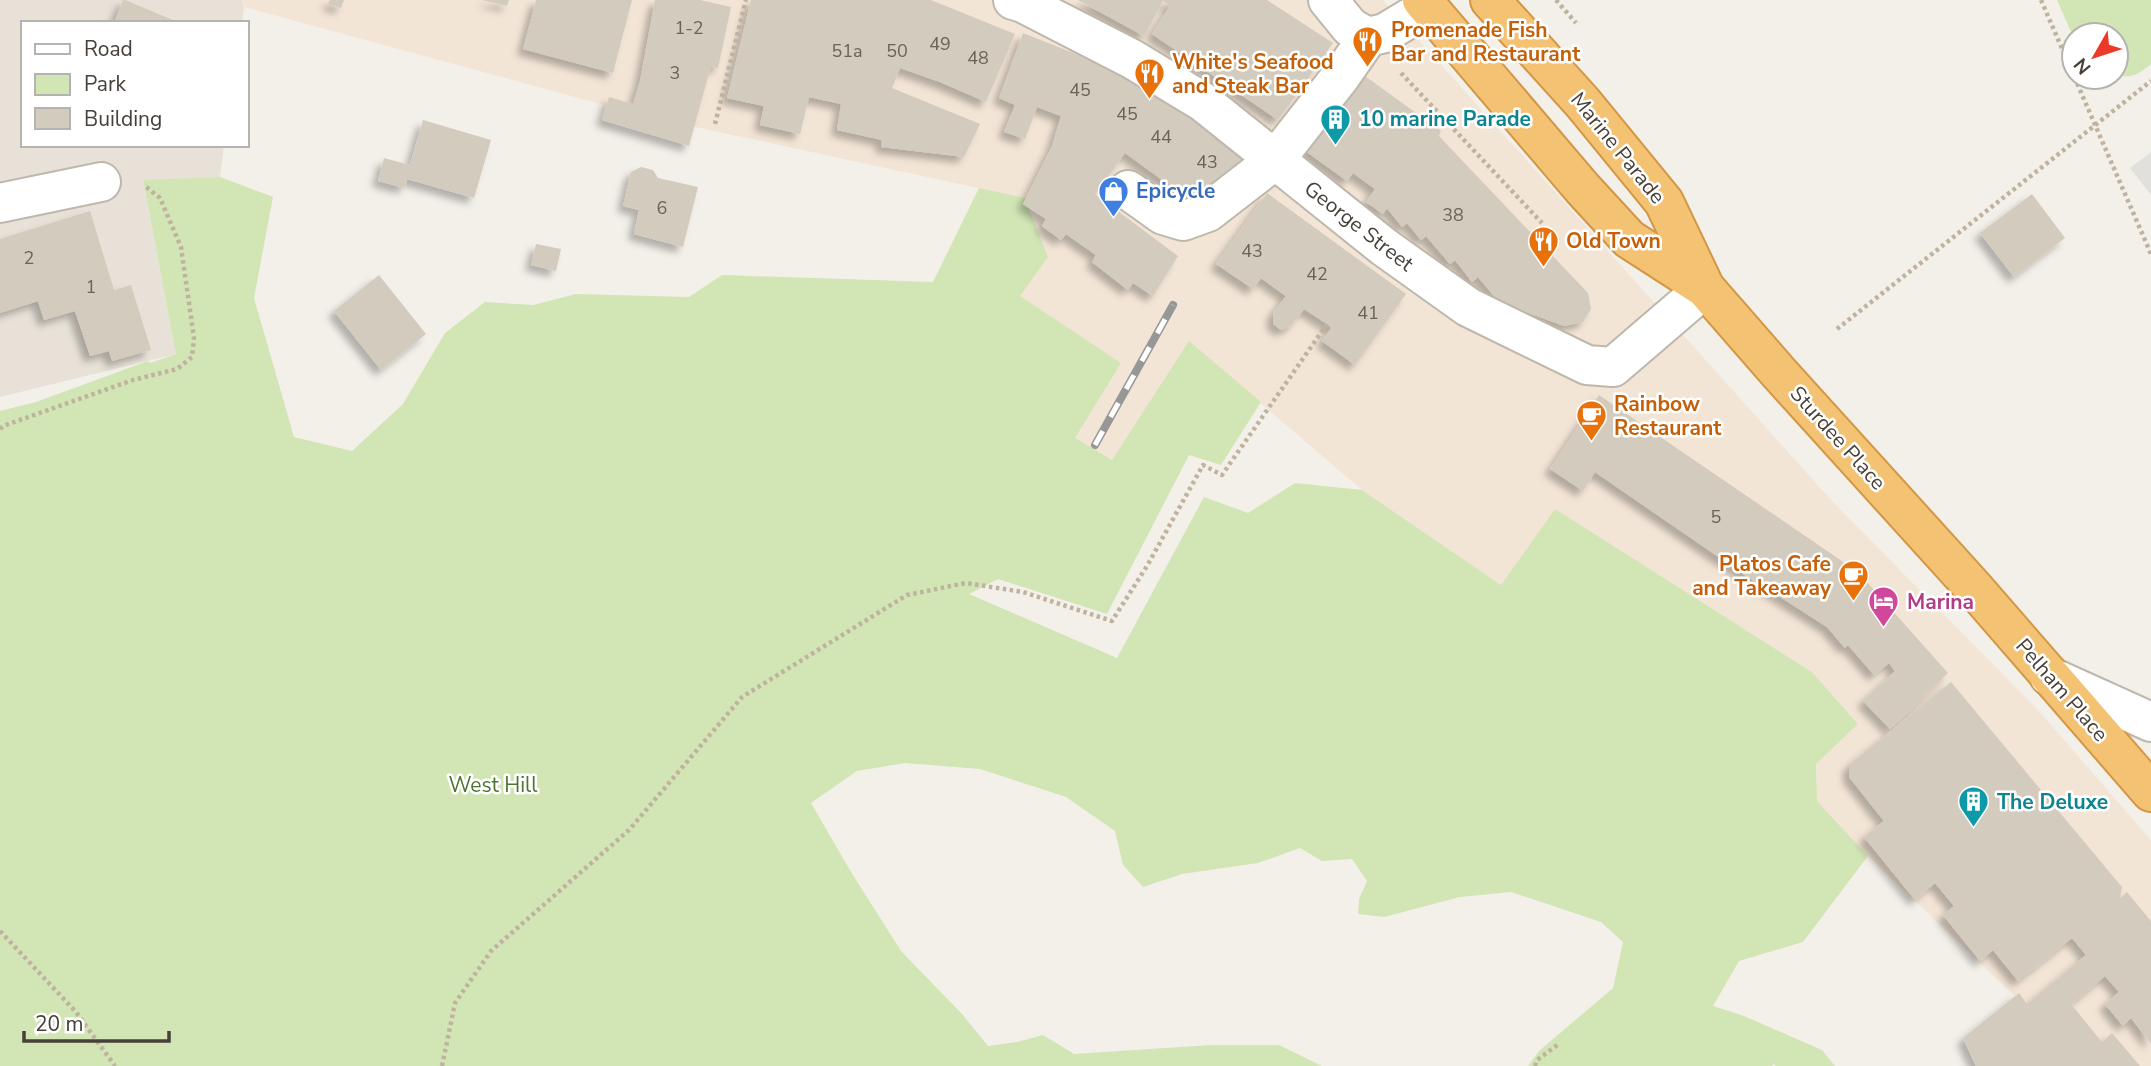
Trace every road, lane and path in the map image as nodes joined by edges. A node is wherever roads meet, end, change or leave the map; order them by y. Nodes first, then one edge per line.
1 (746, 0) edge
2 (1013, 0) edge
3 (1328, 0) edge
4 (1490, 0) edge
5 (2040, 0) edge
6 (1425, 3) edge
7 (1368, 37) junction
8 (2151, 80) edge
9 (715, 124) dead end
10 (2094, 124) junction
11 (1275, 160) junction
12 (101, 182) joint
13 (1128, 190) dead end
14 (0, 203) edge
15 (1542, 223) dead end
16 (2151, 254) edge
17 (1705, 288) junction
18 (1327, 324) dead end
19 (1837, 329) dead end
20 (0, 429) edge
21 (1973, 587) joint
22 (2049, 676) junction
23 (2151, 722) edge
24 (2151, 792) edge
25 (0, 932) edge
26 (1560, 1043) dead end
27 (115, 1066) edge
28 (442, 1066) edge
29 (1535, 1066) edge

1 - 9 path
2 - 11 street, George Street
3 - 7 street
4 - 17 highway, Marine Parade
5 - 10 path
6 - 7 street
6 - 17 highway
7 - 11 street
7 - 15 path
8 - 10 path
10 - 16 path
10 - 19 path
11 - 13 street
11 - 17 street, George Street
12 - 14 street
12 - 20 path
17 - 21 highway, Sturdee Place
18 - 28 path
21 - 22 highway, Pelham Place
22 - 23 street
22 - 24 highway, Pelham Place
25 - 27 path
26 - 29 path

